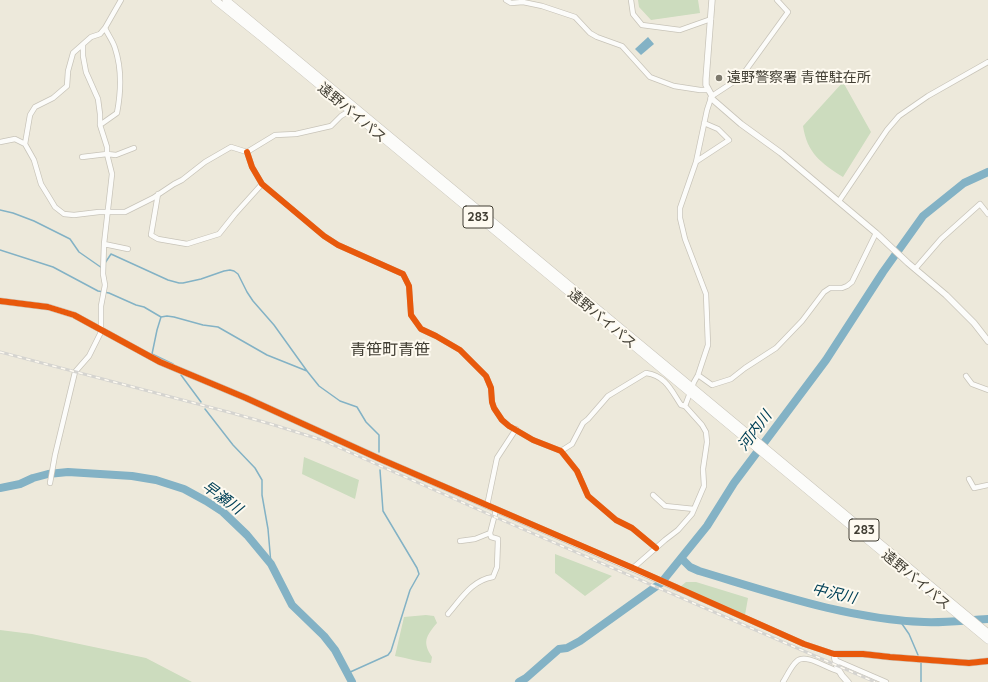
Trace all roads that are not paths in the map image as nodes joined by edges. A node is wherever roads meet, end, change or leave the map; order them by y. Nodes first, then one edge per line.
1 (121, 0) edge
2 (215, 0) edge
3 (226, 0) edge
4 (506, 0) edge
5 (631, 0) edge
6 (712, 0) edge
7 (778, 0) edge
8 (711, 19) junction
9 (105, 28) junction
10 (83, 45) junction
11 (988, 62) edge
12 (708, 90) junction
13 (712, 97) junction
14 (352, 109) junction
15 (704, 123) junction
16 (100, 125) junction
17 (0, 142) edge
18 (25, 144) junction
19 (134, 148) dead end
20 (247, 152) junction
21 (107, 154) junction
22 (82, 157) dead end
23 (697, 161) junction
24 (262, 184) junction
25 (158, 194) junction
26 (838, 201) junction
27 (107, 212) junction
28 (988, 214) edge
29 (878, 236) junction
30 (104, 244) junction
31 (128, 249) dead end
32 (915, 270) junction
33 (0, 301) edge
34 (101, 330) junction
35 (988, 341) edge
36 (698, 375) junction
37 (966, 376) dead end
38 (691, 390) junction
39 (988, 390) edge
40 (684, 406) junction
41 (516, 429) junction
42 (562, 452) junction
43 (969, 479) dead end
44 (50, 483) dead end
45 (804, 484) junction
46 (988, 485) edge
47 (654, 495) dead end
48 (487, 506) junction
49 (694, 509) junction
50 (496, 510) junction
51 (490, 533) junction
52 (460, 541) dead end
53 (656, 548) junction
54 (633, 568) junction
55 (677, 588) joint
56 (448, 614) dead end
57 (978, 628) junction
58 (988, 633) edge
59 (988, 640) edge
60 (835, 657) junction
61 (988, 661) edge
62 (838, 671) junction
63 (783, 682) edge
64 (848, 682) edge
65 (886, 682) edge

1 - 9 street
2 - 14 highway, 遠野バイパス / 283
3 - 14 highway, 遠野バイパス / 283
4 - 12 street
5 - 8 street
6 - 8 street
7 - 13 street
8 - 12 street
9 - 10 street
9 - 16 street
10 - 16 street
10 - 18 street
11 - 26 street
12 - 13 street
13 - 15 street
13 - 26 street
14 - 20 street
14 - 38 highway, 遠野バイパス / 283
15 - 23 street
15 - 23 street
16 - 21 street
17 - 18 street
18 - 27 street
19 - 21 street
20 - 24 street
20 - 25 street
21 - 22 street
21 - 27 street
23 - 36 street
24 - 25 street
24 - 41 street
25 - 27 street
26 - 29 street
27 - 30 street
28 - 32 street
29 - 32 street
29 - 36 street
30 - 31 street
30 - 34 street
32 - 35 street
33 - 34 street
34 - 44 street
34 - 48 street
36 - 38 street
37 - 39 street
38 - 40 street
38 - 45 highway, 遠野バイパス / 283
40 - 42 street
40 - 49 street
41 - 42 street
41 - 48 street
42 - 53 street
43 - 46 street
45 - 57 highway, 遠野バイパス / 283
45 - 57 highway, 遠野バイパス / 283
47 - 49 street
48 - 50 street
49 - 53 street
50 - 51 street
50 - 54 street
51 - 52 street
51 - 56 street
53 - 54 street
54 - 55 street
55 - 60 street
57 - 58 highway, 遠野バイパス / 283
57 - 59 highway, 遠野バイパス / 283
60 - 61 street
60 - 62 street
60 - 65 street
62 - 63 street
62 - 64 street

